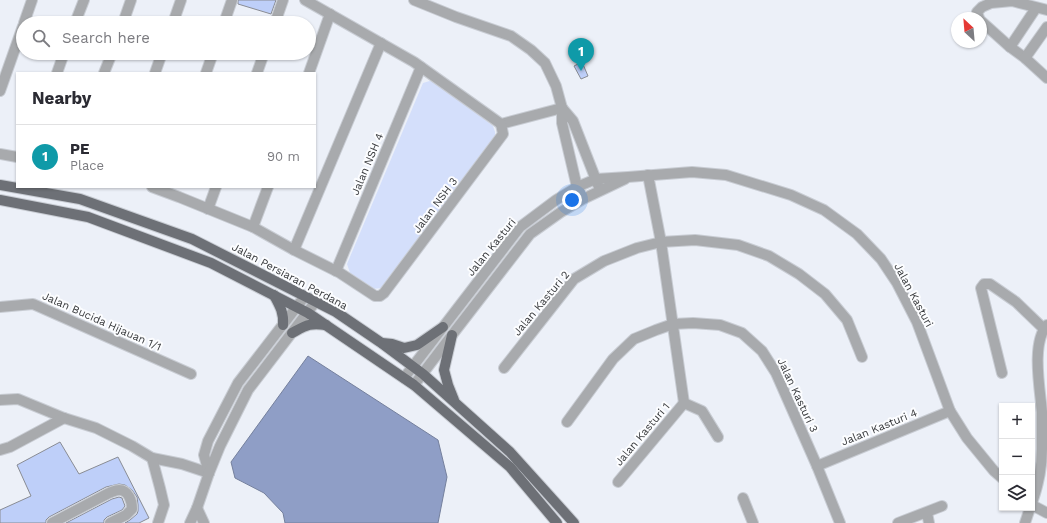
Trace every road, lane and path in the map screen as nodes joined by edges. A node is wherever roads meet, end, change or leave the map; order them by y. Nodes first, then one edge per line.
1 (32, 0) edge
2 (84, 0) edge
3 (131, 0) edge
4 (181, 0) edge
5 (232, 0) edge
6 (283, 0) edge
7 (304, 0) edge
8 (414, 0) edge
9 (1012, 0) edge
10 (1017, 0) edge
11 (1036, 8) junction
12 (1047, 10) edge
13 (978, 12) edge
14 (330, 14) junction
15 (26, 16) edge
16 (78, 16) edge
17 (125, 16) edge
18 (175, 16) edge
19 (226, 16) edge
20 (277, 16) edge
21 (987, 26) edge
22 (1047, 27) edge
23 (381, 43) junction
24 (16, 44) edge
25 (1010, 47) junction
26 (316, 53) edge
27 (1025, 58) junction
28 (62, 60) edge
29 (109, 60) edge
30 (160, 60) edge
31 (211, 60) edge
32 (262, 60) edge
33 (314, 60) edge
34 (421, 67) junction
35 (57, 72) edge
36 (104, 72) edge
37 (155, 72) edge
38 (206, 72) edge
39 (257, 72) edge
40 (309, 72) edge
41 (1045, 73) edge
42 (0, 91) edge
43 (562, 108) junction
44 (501, 124) junction
45 (0, 154) edge
46 (16, 157) edge
47 (648, 175) junction
48 (628, 177) junction
49 (596, 179) junction
50 (0, 185) edge
51 (577, 187) junction
52 (16, 188) edge
53 (17, 188) edge
54 (216, 188) edge
55 (268, 188) edge
56 (164, 189) edge
57 (600, 191) junction
58 (583, 199) junction
59 (0, 200) edge
60 (208, 208) junction
61 (253, 227) junction
62 (661, 242) junction
63 (294, 250) junction
64 (336, 271) junction
65 (274, 295) junction
66 (305, 296) junction
67 (316, 301) junction
68 (0, 307) edge
69 (297, 307) junction
70 (308, 312) junction
71 (673, 324) junction
72 (283, 325) junction
73 (326, 325) junction
74 (443, 327) junction
75 (1045, 327) edge
76 (292, 333) junction
77 (452, 335) junction
78 (380, 342) junction
79 (862, 357) dead end
80 (413, 367) junction
81 (504, 368) dead end
82 (1002, 373) dead end
83 (191, 374) dead end
84 (423, 374) junction
85 (404, 378) junction
86 (414, 385) junction
87 (0, 400) edge
88 (684, 403) junction
89 (455, 404) junction
90 (950, 411) junction
91 (64, 418) junction
92 (566, 422) dead end
93 (718, 438) dead end
94 (0, 450) edge
95 (152, 458) junction
96 (1041, 465) junction
97 (817, 466) junction
98 (1035, 468) edge
99 (998, 472) edge
100 (209, 473) junction
101 (618, 482) dead end
102 (1035, 494) edge
103 (742, 498) dead end
104 (942, 506) dead end
105 (1035, 506) edge
106 (197, 508) junction
107 (1029, 511) edge
108 (1047, 513) edge
109 (928, 518) edge
110 (52, 523) edge
111 (110, 523) edge
112 (158, 523) edge
113 (190, 523) edge
114 (204, 523) edge
115 (557, 523) edge
116 (574, 523) edge
117 (753, 523) edge
118 (840, 523) edge
119 (898, 523) edge
120 (1025, 523) edge

1 - 15 street
2 - 16 street
3 - 17 street
4 - 18 street
5 - 19 street
6 - 20 street
7 - 14 street
8 - 43 street
9 - 10 street
9 - 11 street
9 - 13 street
11 - 12 street
11 - 25 street
14 - 23 street
14 - 26 street
21 - 25 street
22 - 27 street
23 - 34 street
23 - 63 street
24 - 42 street
25 - 27 street
27 - 41 street
28 - 35 street
29 - 36 street
30 - 37 street
31 - 38 street
32 - 39 street
33 - 40 street
34 - 44 street
34 - 64 street, Jalan NSH 4
43 - 44 street
43 - 49 street
43 - 51 street
44 - 64 street, Jalan NSH 3
45 - 46 street
47 - 48 street, Jalan Kasturi
47 - 62 street
47 - 90 street, Jalan Kasturi
48 - 49 street, Jalan Kasturi
48 - 57 street, Jalan Kasturi
49 - 51 street, Jalan Kasturi
49 - 57 street
50 - 52 main road, Jalan Persiaran Perdana
51 - 58 street
51 - 74 street, Jalan Kasturi
53 - 66 main road, Jalan Persiaran Perdana
54 - 60 street
55 - 61 street
56 - 60 street
57 - 58 street, Jalan Kasturi
58 - 77 street, Jalan Kasturi
59 - 65 main road
60 - 61 street
61 - 63 street
62 - 71 street
62 - 79 street, Jalan Kasturi 2
62 - 81 street, Jalan Kasturi 2
63 - 64 street
65 - 69 main road
65 - 72 main road
66 - 67 main road, Jalan Persiaran Perdana
66 - 69 street
67 - 70 street
67 - 78 main road, Jalan Persiaran Perdana
68 - 83 street, Jalan Bucida Hijauan 1/1
69 - 70 main road
69 - 72 street
70 - 73 main road
70 - 76 street
71 - 88 street
71 - 92 street, Jalan Kasturi 3
71 - 97 street, Jalan Kasturi 3
72 - 100 street
73 - 76 main road
73 - 85 main road
74 - 78 main road
74 - 80 street, Jalan Kasturi
75 - 82 street
75 - 96 street
76 - 100 street
77 - 84 street, Jalan Kasturi
77 - 89 main road
78 - 80 main road, Jalan Persiaran Perdana
80 - 84 main road, Jalan Persiaran Perdana
80 - 85 street, Jalan Kasturi
84 - 86 street, Jalan Kasturi
84 - 89 main road, Jalan Persiaran Perdana
85 - 86 main road
86 - 115 main road
87 - 91 street
88 - 93 street, Jalan Kasturi 1
88 - 101 street, Jalan Kasturi 1
89 - 116 main road, Jalan Persiaran Perdana
90 - 97 street, Jalan Kasturi 4
90 - 99 street, Jalan Kasturi
91 - 94 street
91 - 95 street
95 - 100 street
95 - 112 street
96 - 98 street
96 - 102 street
97 - 118 street, Jalan Kasturi 3
100 - 106 street
103 - 117 street
104 - 109 street
105 - 108 street
106 - 113 street
106 - 114 street
107 - 120 street
109 - 119 street
110 - 111 street

